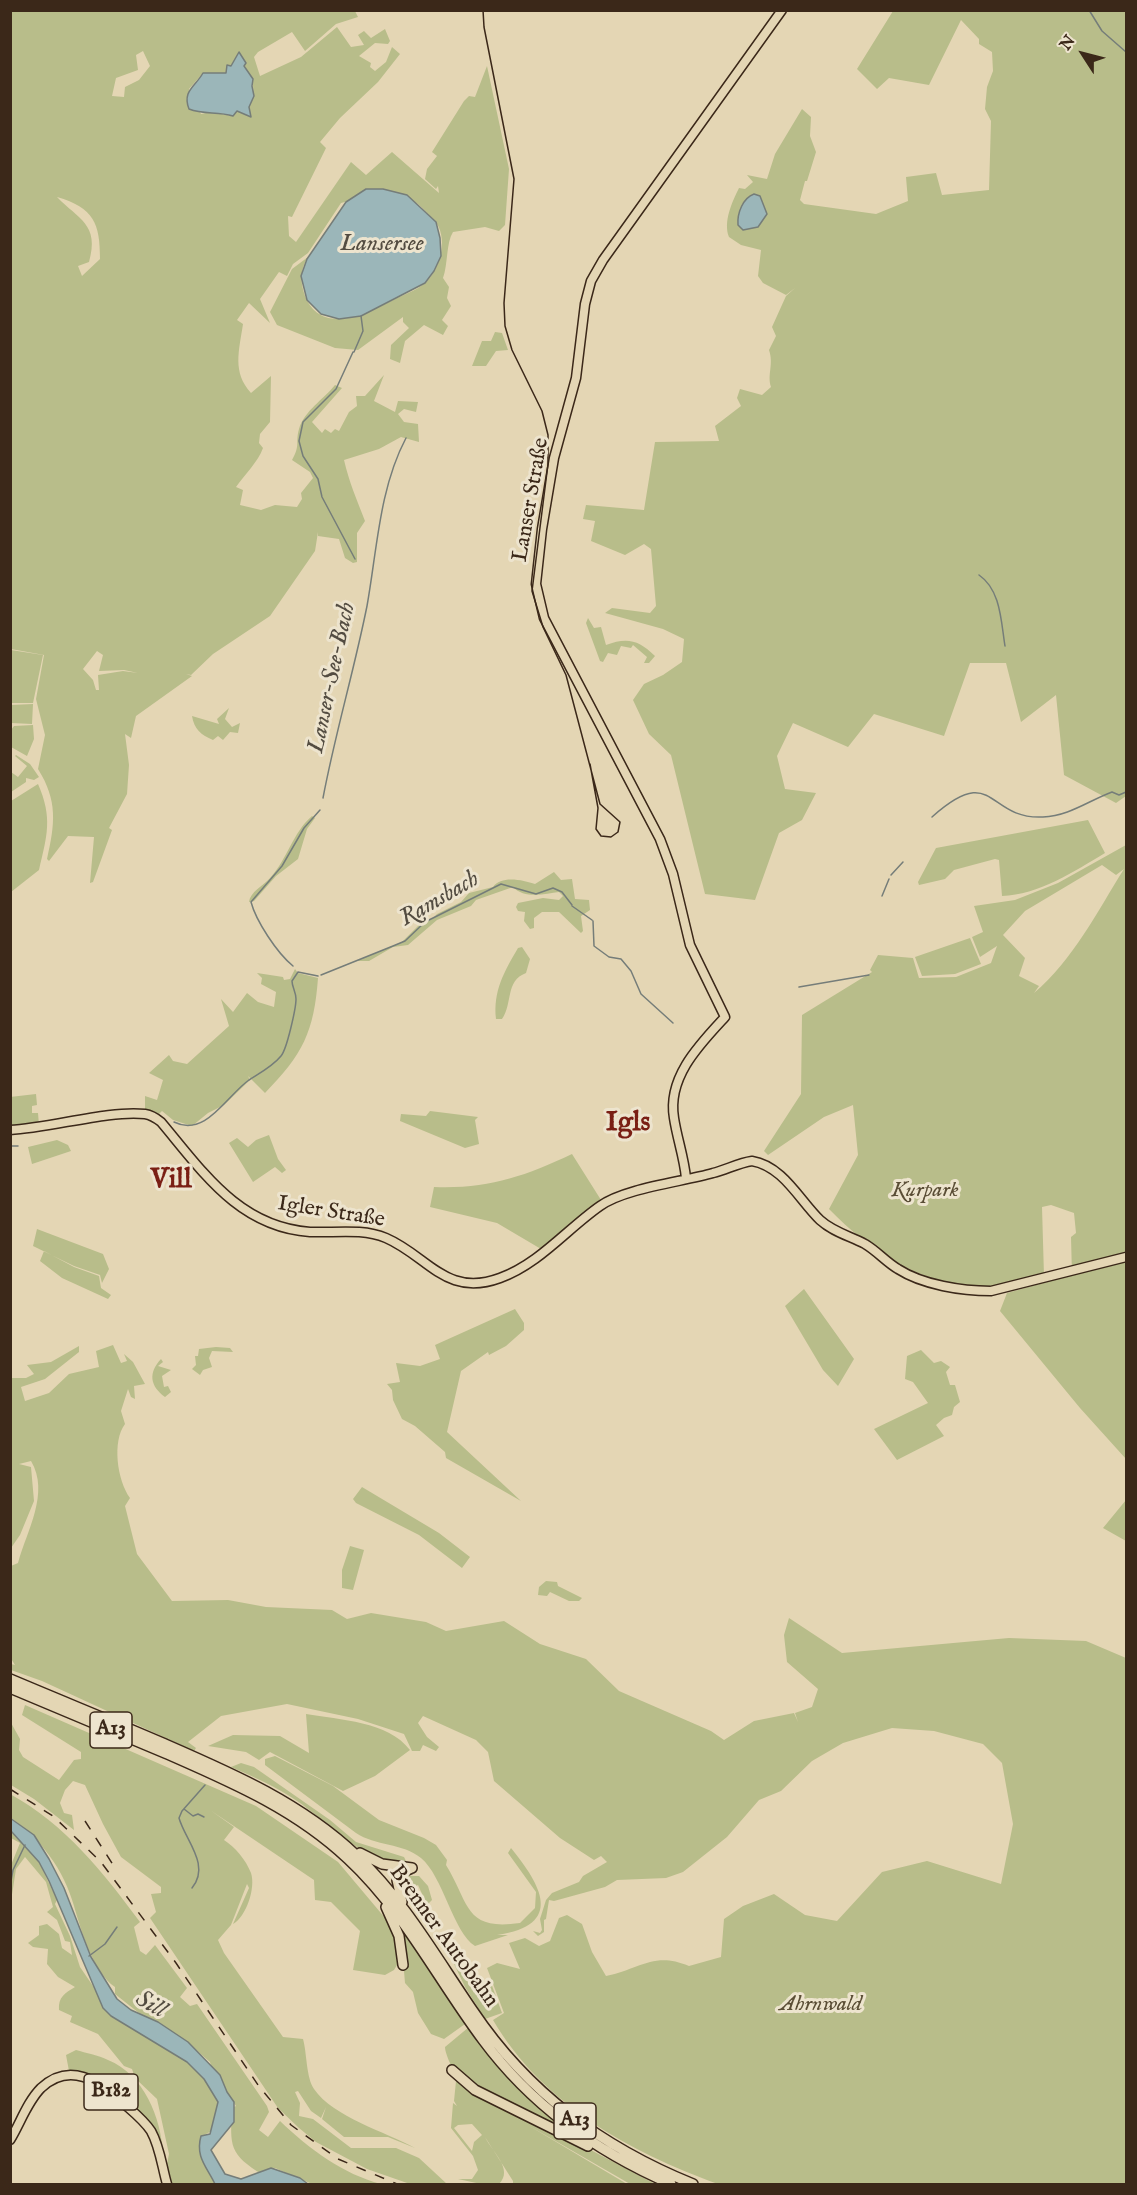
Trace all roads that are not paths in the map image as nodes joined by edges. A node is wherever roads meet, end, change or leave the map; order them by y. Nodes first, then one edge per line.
1 (782, 10) edge
2 (10, 1130) edge
3 (686, 1178) junction
4 (1126, 1257) edge
5 (10, 1679) edge
6 (10, 1688) edge
7 (214, 1770) junction
8 (330, 1832) junction
9 (376, 1889) junction
10 (408, 1914) junction
11 (403, 1965) dead end
12 (470, 2014) junction
13 (479, 2027) junction
14 (452, 2070) dead end
15 (10, 2140) edge
16 (623, 2161) junction
17 (167, 2184) edge
18 (671, 2184) edge
19 (693, 2184) edge

1 - 3 main road, Lanser Straße
2 - 3 main road, Igler Straße
3 - 4 main road
5 - 7 highway, Brenner Autobahn / A13
6 - 7 highway, Brenner Autobahn / A13
7 - 8 highway, Brenner Autobahn / A13
7 - 9 highway, Brenner Autobahn / A13
8 - 10 highway, Brenner Autobahn / A13
8 - 10 highway
9 - 11 highway
9 - 12 highway, Brenner Autobahn / A13
10 - 12 highway, Brenner Autobahn / A13
12 - 13 highway, Brenner Autobahn / A13
13 - 16 highway, Brenner Autobahn / A13
13 - 19 highway, Brenner Autobahn / A13
14 - 16 highway
15 - 17 main road, B182
16 - 18 highway, Brenner Autobahn / A13

